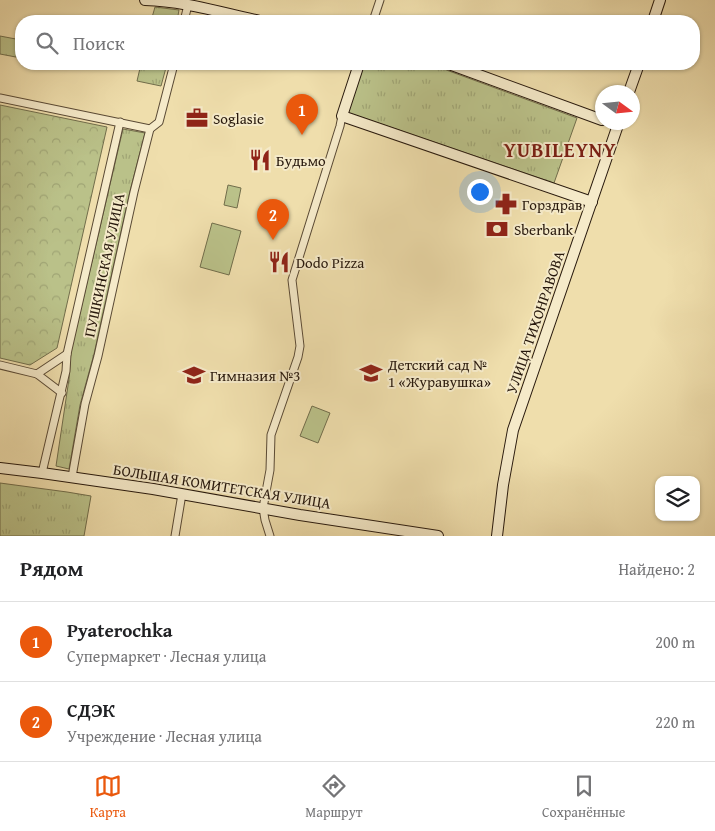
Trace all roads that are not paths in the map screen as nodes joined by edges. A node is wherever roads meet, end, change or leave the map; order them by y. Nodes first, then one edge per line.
1 (145, 0) edge
2 (380, 0) edge
3 (660, 0) edge
4 (185, 3) edge
5 (235, 15) edge
6 (375, 15) edge
7 (655, 15) edge
8 (172, 70) edge
9 (357, 70) edge
10 (466, 70) edge
11 (637, 70) edge
12 (632, 85) edge
13 (0, 98) edge
14 (342, 116) junction
15 (595, 117) edge
16 (120, 122) junction
17 (150, 129) junction
18 (608, 130) edge
19 (592, 202) junction
20 (67, 354) junction
21 (0, 365) edge
22 (37, 374) junction
23 (62, 392) junction
24 (0, 468) edge
25 (42, 473) junction
26 (72, 477) junction
27 (182, 494) junction
28 (262, 508) junction
29 (175, 536) edge
30 (270, 536) edge
31 (438, 536) edge
32 (497, 536) edge

1 - 4 street
2 - 6 street
3 - 7 street
4 - 5 street
8 - 17 street, ПУШКИНСКАЯ УЛИЦА
9 - 14 street
10 - 15 street
11 - 12 street
13 - 16 street
14 - 19 street
14 - 28 street
16 - 17 street
16 - 20 street, ПУШКИНСКАЯ УЛИЦА
17 - 26 street, ПУШКИНСКАЯ УЛИЦА
18 - 19 street, УЛИЦА ТИХОНРАВОВА
19 - 32 street, УЛИЦА ТИХОНРАВОВА
20 - 22 street
20 - 23 street, ПУШКИНСКАЯ УЛИЦА
21 - 22 street
22 - 23 street
23 - 25 street, ПУШКИНСКАЯ УЛИЦА
24 - 25 street, БОЛЬШАЯ КОМИТЕТСКАЯ УЛИЦА
25 - 26 street, БОЛЬШАЯ КОМИТЕТСКАЯ УЛИЦА
26 - 27 street, БОЛЬШАЯ КОМИТЕТСКАЯ УЛИЦА
27 - 28 street, БОЛЬШАЯ КОМИТЕТСКАЯ УЛИЦА
27 - 29 street
28 - 30 street
28 - 31 street, БОЛЬШАЯ КОМИТЕТСКАЯ УЛИЦА

